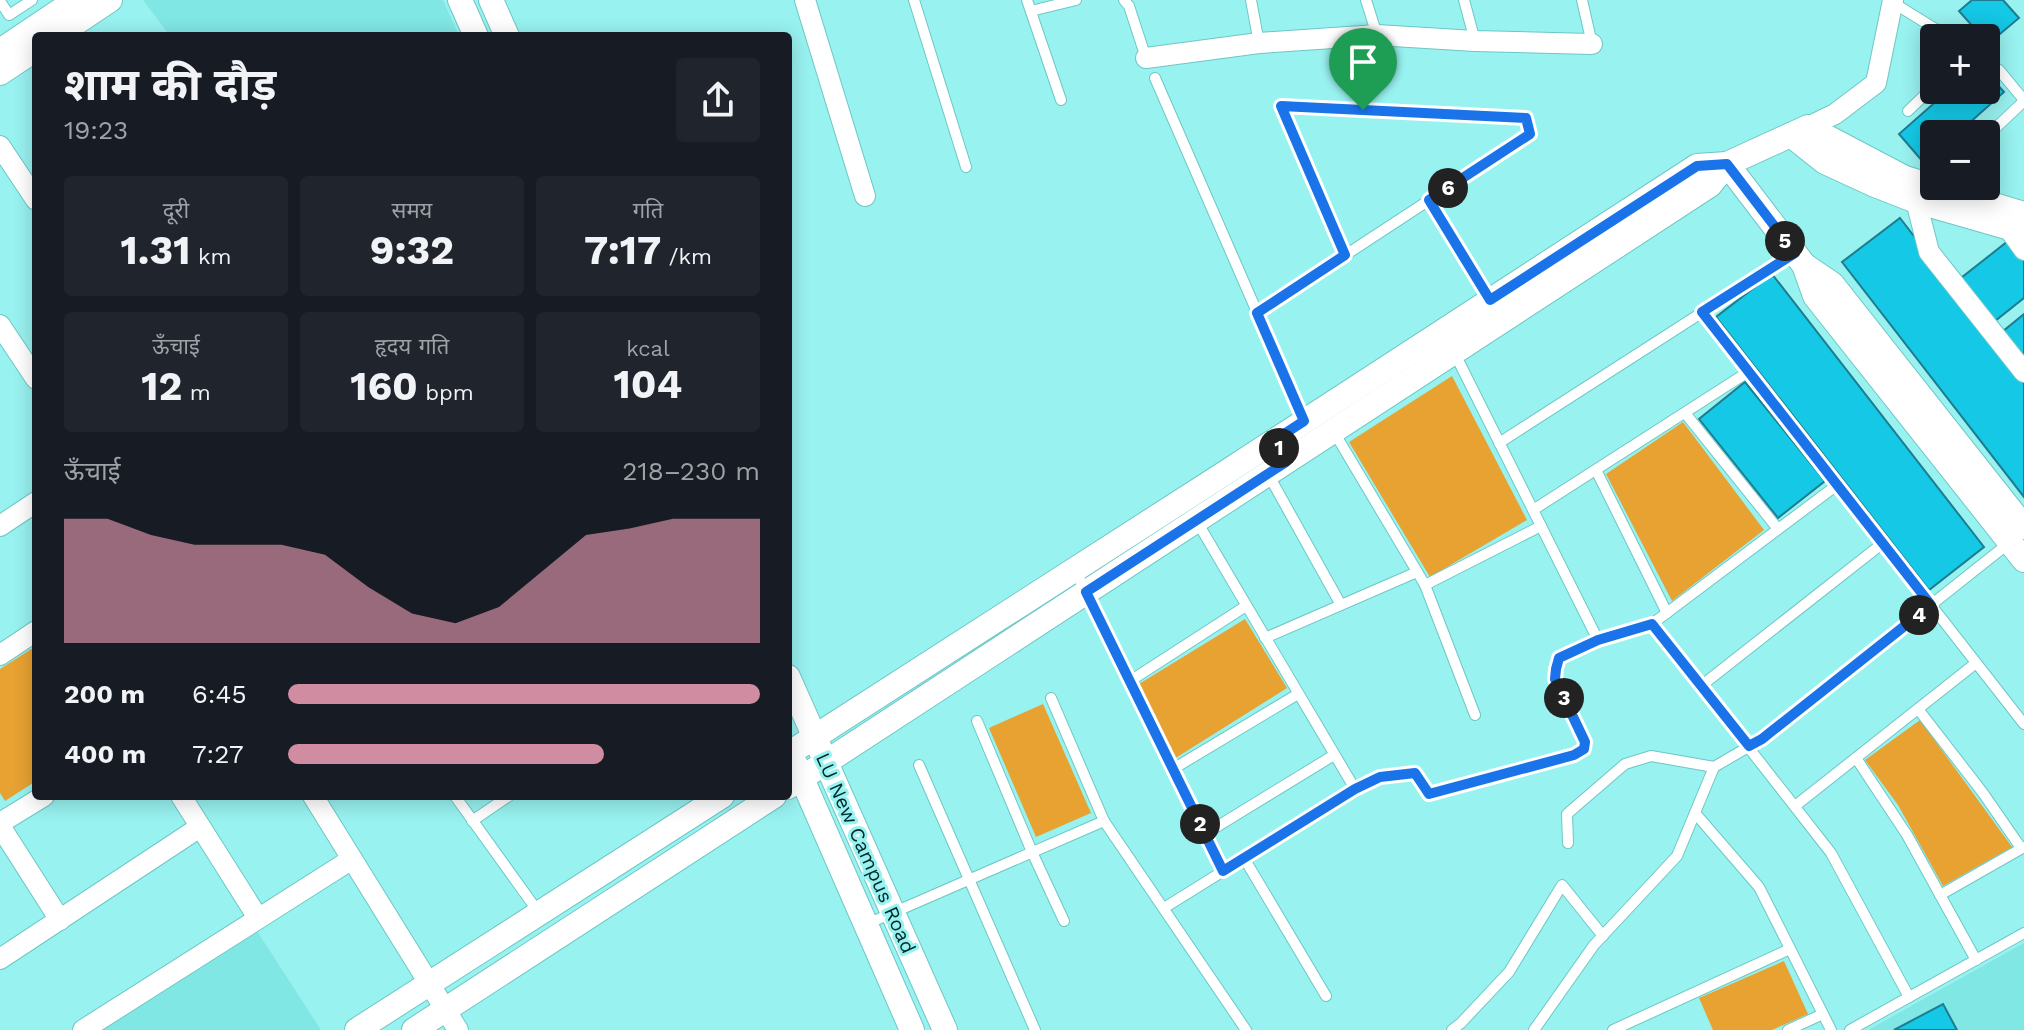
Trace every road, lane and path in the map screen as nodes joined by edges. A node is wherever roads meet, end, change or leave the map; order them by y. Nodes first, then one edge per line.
1 (32, 0) edge
2 (76, 0) edge
3 (110, 0) edge
4 (460, 0) edge
5 (491, 0) edge
6 (805, 0) edge
7 (914, 0) edge
8 (1076, 0) edge
9 (1124, 0) edge
10 (1251, 0) edge
11 (1366, 0) edge
12 (1464, 0) edge
13 (1582, 0) edge
14 (1892, 0) edge
15 (0, 1) edge
16 (1029, 6) edge
17 (1929, 24) edge
18 (62, 32) edge
19 (474, 32) edge
20 (505, 32) edge
21 (1377, 35) junction
22 (1475, 41) junction
23 (1259, 43) junction
24 (1592, 44) joint
25 (0, 51) edge
26 (32, 52) edge
27 (1146, 58) joint
28 (2000, 71) edge
29 (0, 73) edge
30 (1155, 78) dead end
31 (1920, 99) edge
32 (1061, 100) dead end
33 (2024, 100) edge
34 (1908, 111) dead end
35 (2000, 123) edge
36 (1799, 131) junction
37 (0, 146) edge
38 (1727, 164) junction
39 (966, 167) dead end
40 (1905, 178) junction
41 (32, 194) edge
42 (865, 196) dead end
43 (1429, 200) junction
44 (1916, 201) junction
45 (2019, 225) edge
46 (2024, 250) edge
47 (1345, 255) junction
48 (1799, 259) junction
49 (1490, 300) junction
50 (1702, 312) junction
51 (1257, 313) junction
52 (0, 325) edge
53 (1454, 352) junction
54 (1748, 372) junction
55 (2024, 372) edge
56 (32, 373) edge
57 (1685, 413) junction
58 (1304, 421) junction
59 (1333, 431) junction
60 (1499, 443) junction
61 (1276, 458) junction
62 (1596, 470) junction
63 (1837, 485) junction
64 (32, 504) edge
65 (1533, 510) junction
66 (5, 519) edge
67 (1196, 520) junction
68 (1541, 526) junction
69 (1778, 529) junction
70 (1883, 543) junction
71 (2019, 543) edge
72 (1075, 570) junction
73 (1417, 572) junction
74 (1425, 585) junction
75 (1086, 592) junction
76 (1341, 605) junction
77 (1931, 605) junction
78 (1246, 606) junction
79 (1667, 613) junction
80 (1652, 624) junction
81 (32, 634) edge
82 (1265, 638) junction
83 (1598, 640) junction
84 (0, 655) edge
85 (1976, 663) junction
86 (1130, 681) junction
87 (792, 686) edge
88 (1701, 686) junction
89 (1298, 694) junction
90 (1051, 698) dead end
91 (1918, 709) junction
92 (1475, 715) dead end
93 (977, 721) dead end
94 (2024, 724) edge
95 (815, 737) junction
96 (1749, 746) junction
97 (792, 749) edge
98 (1334, 755) junction
99 (1856, 758) junction
100 (826, 762) junction
101 (919, 765) dead end
102 (1714, 767) junction
103 (1173, 769) junction
104 (795, 782) edge
105 (1355, 789) junction
106 (38, 800) edge
107 (183, 800) edge
108 (315, 800) edge
109 (458, 800) edge
110 (503, 800) edge
111 (716, 800) edge
112 (768, 800) edge
113 (1795, 806) junction
114 (1695, 813) junction
115 (472, 821) junction
116 (1104, 821) junction
117 (0, 824) edge
118 (200, 827) junction
119 (1205, 834) junction
120 (1568, 843) dead end
121 (2023, 847) edge
122 (1032, 852) junction
123 (1244, 858) junction
124 (352, 859) junction
125 (1223, 871) junction
126 (969, 879) junction
127 (1940, 895) junction
128 (1164, 908) junction
129 (893, 912) junction
130 (539, 913) junction
131 (258, 918) junction
132 (60, 920) junction
133 (1064, 921) dead end
134 (866, 924) junction
135 (2024, 933) edge
136 (1603, 936) junction
137 (1790, 949) junction
138 (0, 959) edge
139 (1976, 960) junction
140 (430, 983) junction
141 (1326, 996) dead end
142 (1909, 997) junction
143 (1823, 1014) junction
144 (452, 1020) edge
145 (83, 1030) edge
146 (357, 1030) edge
147 (414, 1030) edge
148 (912, 1030) edge
149 (945, 1030) edge
150 (1035, 1030) edge
151 (1246, 1030) edge
152 (1452, 1030) edge
153 (1534, 1030) edge
154 (1613, 1030) edge
155 (1788, 1030) edge
156 (1831, 1030) edge
157 (1850, 1030) edge

1 - 15 lane
2 - 25 street
3 - 18 street
4 - 19 street
5 - 20 street
6 - 42 street
7 - 39 lane
8 - 16 lane
9 - 27 lane
10 - 23 lane
11 - 21 lane
12 - 22 lane
13 - 24 lane
14 - 17 lane
14 - 36 street
16 - 32 lane
21 - 22 street
21 - 23 street
22 - 24 street
23 - 27 street
26 - 29 street
28 - 33 lane
30 - 51 lane
31 - 34 lane
33 - 35 lane
36 - 38 street
36 - 40 street
36 - 44 street
37 - 41 street
38 - 48 street
38 - 49 street
38 - 53 street
40 - 44 street
40 - 45 street
43 - 47 lane
43 - 47 lane
43 - 49 lane
44 - 45 street
44 - 55 street
45 - 46 street
47 - 51 lane
48 - 50 lane
48 - 71 street
49 - 58 street
50 - 54 lane
50 - 60 lane
51 - 58 lane
52 - 56 street
53 - 59 street
53 - 60 lane
54 - 57 lane
54 - 63 lane
57 - 62 lane
57 - 69 lane
58 - 61 street
59 - 61 street
59 - 73 lane
60 - 65 lane
61 - 67 street
61 - 72 street
61 - 76 lane
62 - 65 lane
62 - 79 lane
63 - 69 lane
63 - 70 lane
64 - 66 street
65 - 68 lane
67 - 75 street
67 - 78 lane
68 - 74 lane
68 - 83 lane
69 - 79 lane
70 - 77 lane
70 - 88 lane
71 - 77 lane
72 - 75 lane
72 - 95 street
73 - 74 lane
73 - 76 lane
74 - 92 lane
75 - 86 lane
75 - 100 street
76 - 82 lane
77 - 85 lane
77 - 96 lane
78 - 82 lane
78 - 86 lane
79 - 80 lane
80 - 83 lane
80 - 88 lane
81 - 84 street
82 - 89 lane
83 - 105 lane
85 - 91 lane
85 - 94 lane
86 - 103 lane
87 - 95 street, LU New Campus Road
88 - 96 lane
89 - 98 lane
89 - 103 lane
90 - 116 lane
91 - 99 lane
91 - 121 lane
93 - 122 lane
95 - 97 street
95 - 100 street, LU New Campus Road
96 - 102 lane
96 - 113 lane
98 - 105 lane
98 - 119 lane
99 - 113 lane
99 - 127 lane
100 - 104 street
100 - 129 street, LU New Campus Road
101 - 126 lane
102 - 114 lane
102 - 120 lane
103 - 119 lane
104 - 134 street, LU New Campus Road
105 - 123 lane
106 - 117 street
107 - 118 street
108 - 124 street
109 - 115 lane
110 - 115 lane
111 - 130 street
112 - 144 street
113 - 142 lane
114 - 136 lane
114 - 137 lane
115 - 130 lane
116 - 122 lane
116 - 128 lane
117 - 132 street
118 - 131 street
118 - 132 street
119 - 125 lane
121 - 127 lane
122 - 126 lane
122 - 133 lane
123 - 125 lane
123 - 141 lane
124 - 131 street
124 - 140 street
125 - 128 lane
126 - 129 lane
126 - 150 lane
127 - 139 lane
128 - 151 lane
129 - 134 lane
129 - 149 street, LU New Campus Road
130 - 140 street
131 - 145 street
132 - 138 street
134 - 148 street, LU New Campus Road
135 - 139 lane
136 - 152 lane
136 - 153 lane
137 - 143 lane
137 - 154 lane
139 - 142 lane
140 - 144 street
140 - 146 street
142 - 157 lane
143 - 155 lane
143 - 156 lane
144 - 147 street

